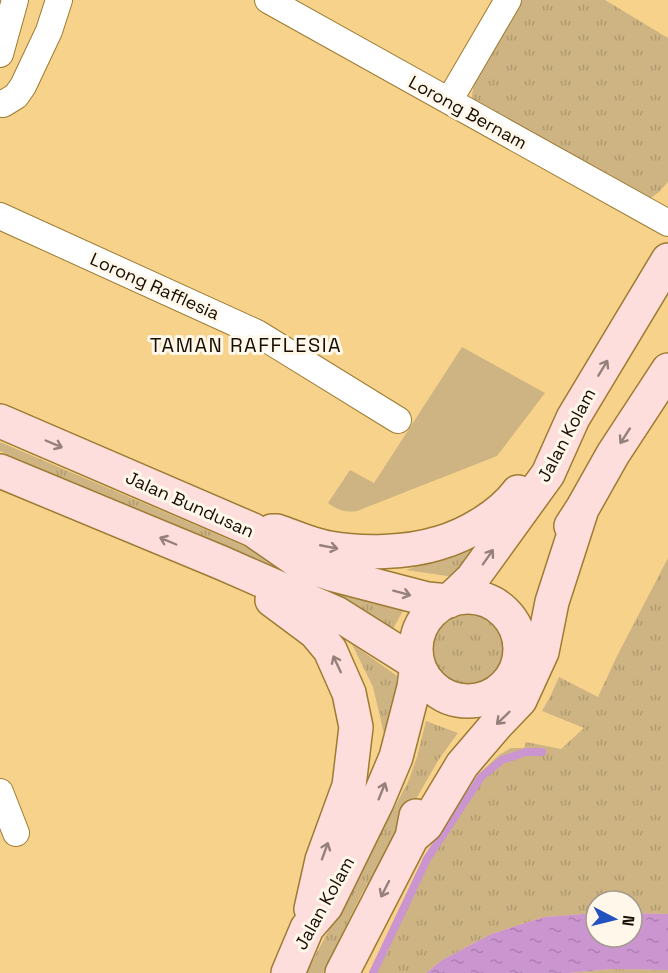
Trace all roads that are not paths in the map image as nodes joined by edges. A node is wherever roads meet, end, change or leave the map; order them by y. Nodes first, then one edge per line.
1 (15, 0) edge
2 (58, 0) edge
3 (268, 0) edge
4 (508, 0) edge
5 (0, 54) edge
6 (449, 101) junction
7 (0, 104) edge
8 (0, 216) edge
9 (668, 223) edge
10 (668, 260) edge
11 (668, 370) edge
12 (573, 418) junction
13 (398, 420) dead end
14 (0, 421) edge
15 (0, 471) edge
16 (582, 508) junction
17 (253, 530) junction
18 (222, 564) junction
19 (449, 601) junction
20 (520, 650) junction
21 (417, 664) junction
22 (489, 697) junction
23 (0, 792) edge
24 (15, 833) dead end
25 (412, 837) junction
26 (307, 928) junction
27 (288, 973) edge
28 (342, 973) edge

1 - 5 street
2 - 7 street
3 - 6 street, Lorong Bernam
4 - 6 street
6 - 9 street, Lorong Bernam
8 - 13 street, Lorong Rafflesia
12 -> 10 main road, Jalan Kolam
11 -> 16 main road
17 -> 12 main road
19 -> 12 main road, Jalan Kolam
14 -> 17 main road, Jalan Bundusan
18 -> 15 main road
16 - 20 main road
16 -> 25 main road
17 -> 19 main road, Jalan Bundusan
18 - 21 main road
26 -> 18 main road
19 - 20 main road
19 - 21 main road
20 - 22 main road
21 - 22 main road
26 -> 21 main road, Jalan Kolam
22 - 25 main road
23 - 24 street
25 -> 28 main road
26 - 27 main road, Jalan Kolam

